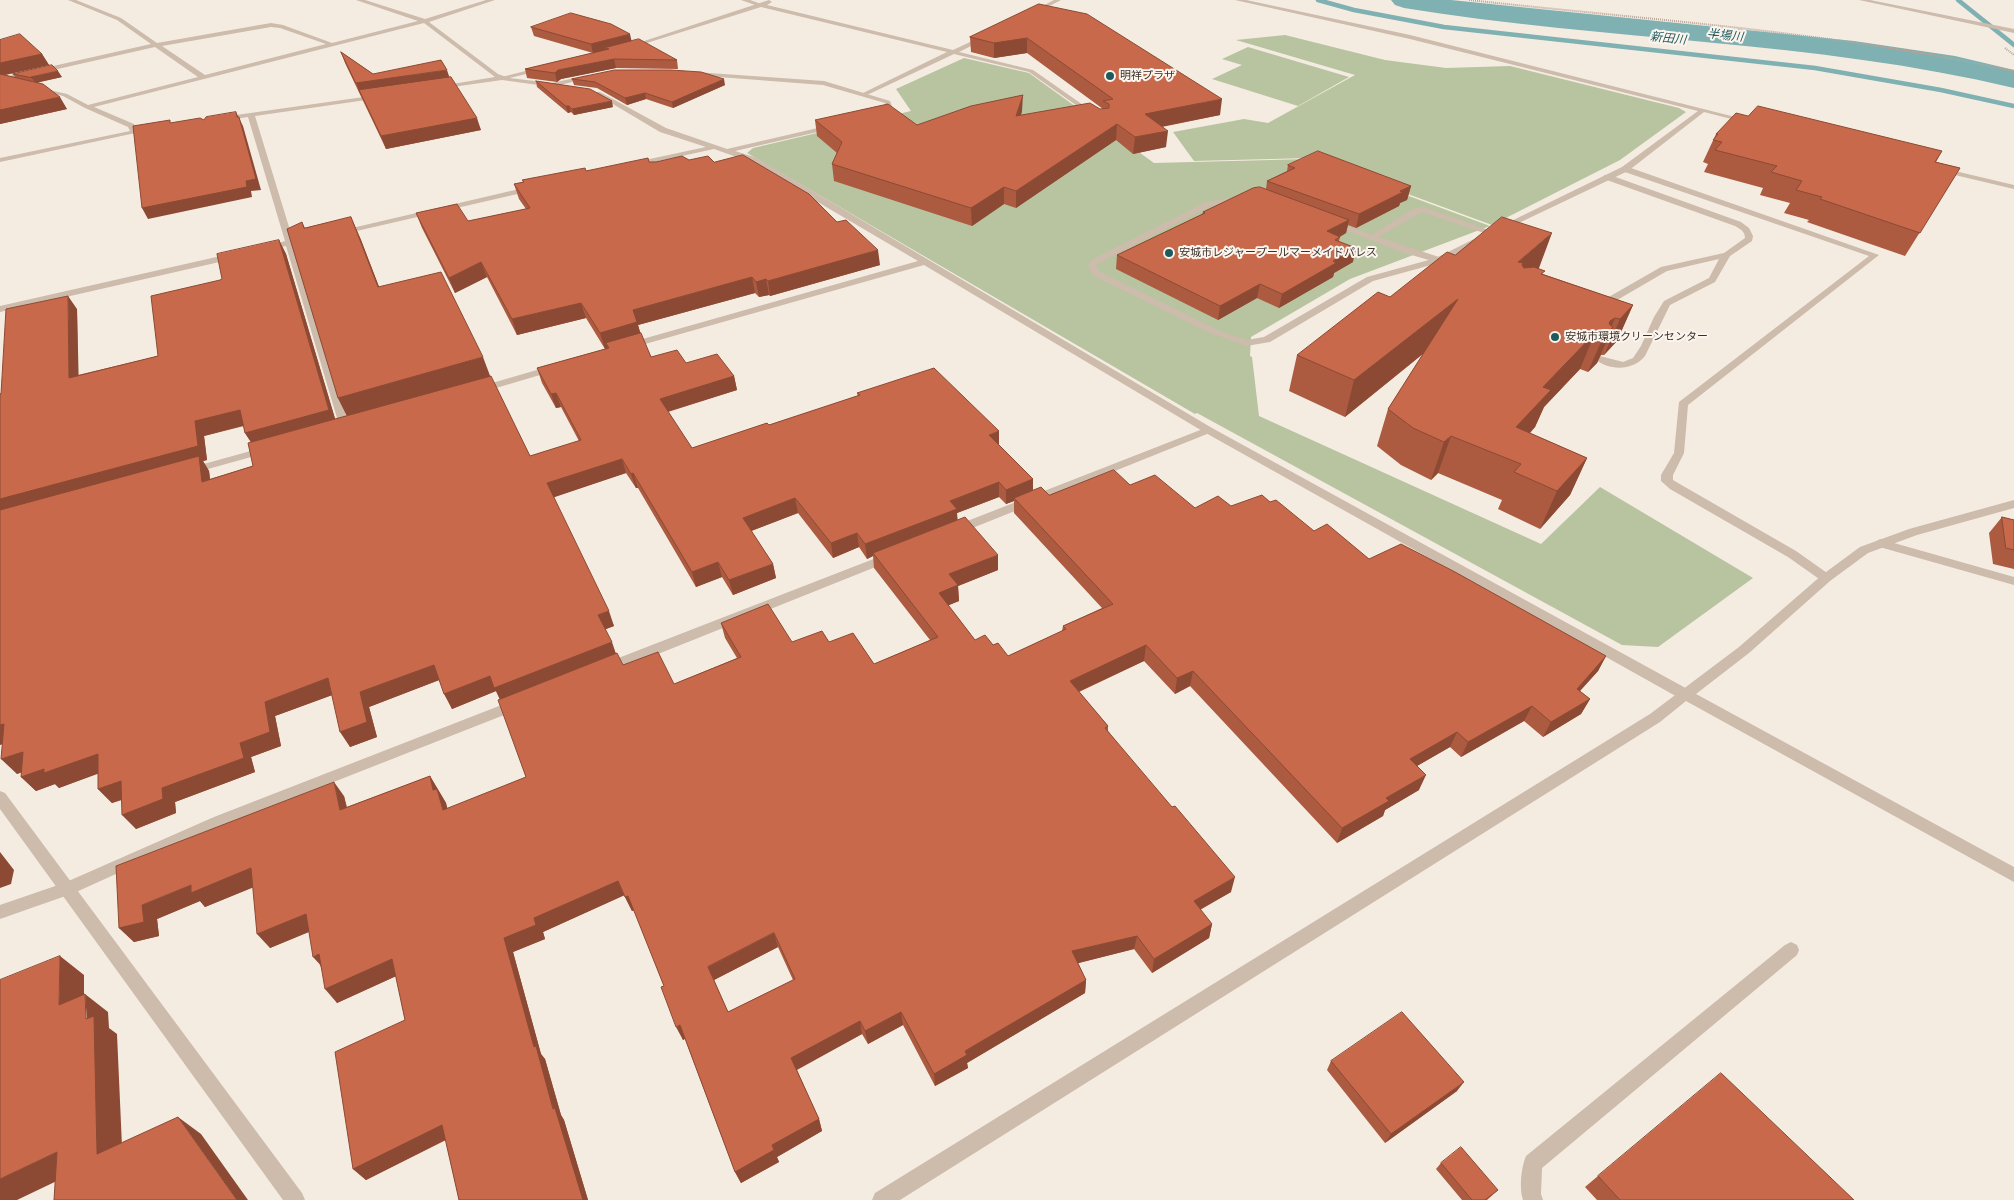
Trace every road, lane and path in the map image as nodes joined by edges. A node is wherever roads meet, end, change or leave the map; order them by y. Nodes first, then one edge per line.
1 (71, 0) edge
2 (359, 0) edge
3 (492, 0) edge
4 (744, 0) edge
5 (774, 0) edge
6 (1058, 0) edge
7 (1238, 0) edge
8 (1469, 0) edge
9 (1862, 0) edge
10 (761, 5) junction
11 (1032, 13) junction
12 (1042, 15) edge
13 (1024, 18) edge
14 (425, 21) junction
15 (2014, 31) edge
16 (989, 35) edge
17 (158, 45) junction
18 (333, 45) junction
19 (623, 49) edge
20 (955, 52) junction
21 (549, 67) edge
22 (2014, 71) edge
23 (691, 73) edge
24 (600, 75) edge
25 (203, 78) junction
26 (501, 78) junction
27 (0, 80) edge
28 (553, 85) junction
29 (31, 87) edge
30 (0, 88) edge
31 (578, 88) edge
32 (434, 89) edge
33 (594, 91) edge
34 (865, 94) junction
35 (386, 96) edge
36 (87, 108) junction
37 (1703, 110) junction
38 (251, 115) junction
39 (1095, 116) edge
40 (870, 117) edge
41 (212, 121) edge
42 (842, 124) edge
43 (1760, 124) edge
44 (154, 128) edge
45 (134, 131) junction
46 (715, 147) junction
47 (727, 151) junction
48 (0, 160) edge
49 (1929, 166) edge
50 (628, 167) edge
51 (1625, 169) junction
52 (1607, 177) junction
53 (541, 186) edge
54 (2014, 187) edge
55 (1251, 197) edge
56 (1328, 221) edge
57 (1493, 233) junction
58 (329, 234) edge
59 (319, 236) edge
60 (1372, 238) junction
61 (290, 243) junction
62 (261, 250) edge
63 (242, 254) edge
64 (1726, 255) junction
65 (1439, 260) junction
66 (924, 262) junction
67 (1588, 302) edge
68 (0, 309) edge
69 (614, 351) edge
70 (1600, 359) edge
71 (566, 364) edge
72 (470, 392) edge
73 (345, 428) edge
74 (1208, 430) junction
75 (278, 447) edge
76 (182, 473) edge
77 (2014, 504) edge
78 (940, 536) edge
79 (1880, 543) junction
80 (903, 551) edge
81 (1826, 578) junction
82 (2014, 581) edge
83 (598, 671) edge
84 (1686, 696) junction
85 (534, 697) edge
86 (0, 797) edge
87 (2014, 875) edge
88 (68, 888) junction
89 (0, 912) edge
90 (1791, 950) dead end
91 (295, 1200) edge
92 (882, 1200) edge
93 (1533, 1200) edge

1 - 17 street
2 - 14 street
3 - 14 street
4 - 10 street
5 - 10 street
6 - 11 street
7 - 37 street
8 - 22 path
9 - 15 street
10 - 19 street
10 - 20 street
11 - 12 street
11 - 13 street
14 - 18 street
14 - 26 street
16 - 20 street
17 - 18 street
17 - 25 street
17 - 27 street
18 - 25 street
20 - 34 street
20 - 39 street
21 - 26 street
23 - 34 street
24 - 28 street
25 - 36 street
26 - 28 street
26 - 32 street
27 - 30 street
28 - 31 street
29 - 36 street
33 - 46 street
34 - 40 street
35 - 38 street
36 - 45 street
37 - 43 street
37 - 51 street
38 - 41 street
38 - 61 street
42 - 47 street
44 - 45 street
45 - 48 street
46 - 47 street
46 - 50 street
47 - 66 street
49 - 54 street
51 - 52 street
51 - 81 street
52 - 57 street
52 - 64 street
53 - 58 street
55 - 65 street
56 - 60 street
57 - 60 street
57 - 65 street
59 - 61 street
60 - 65 street
61 - 62 street
61 - 73 street
63 - 68 street
64 - 67 street
64 - 70 street
66 - 69 street
66 - 74 street
71 - 72 street
74 - 78 street
74 - 84 street
75 - 76 street
77 - 79 street
79 - 81 street
79 - 82 street
80 - 83 street
81 - 84 street
84 - 87 street
84 - 92 street
85 - 88 street
86 - 88 street
88 - 89 street
88 - 91 street
90 - 93 street

